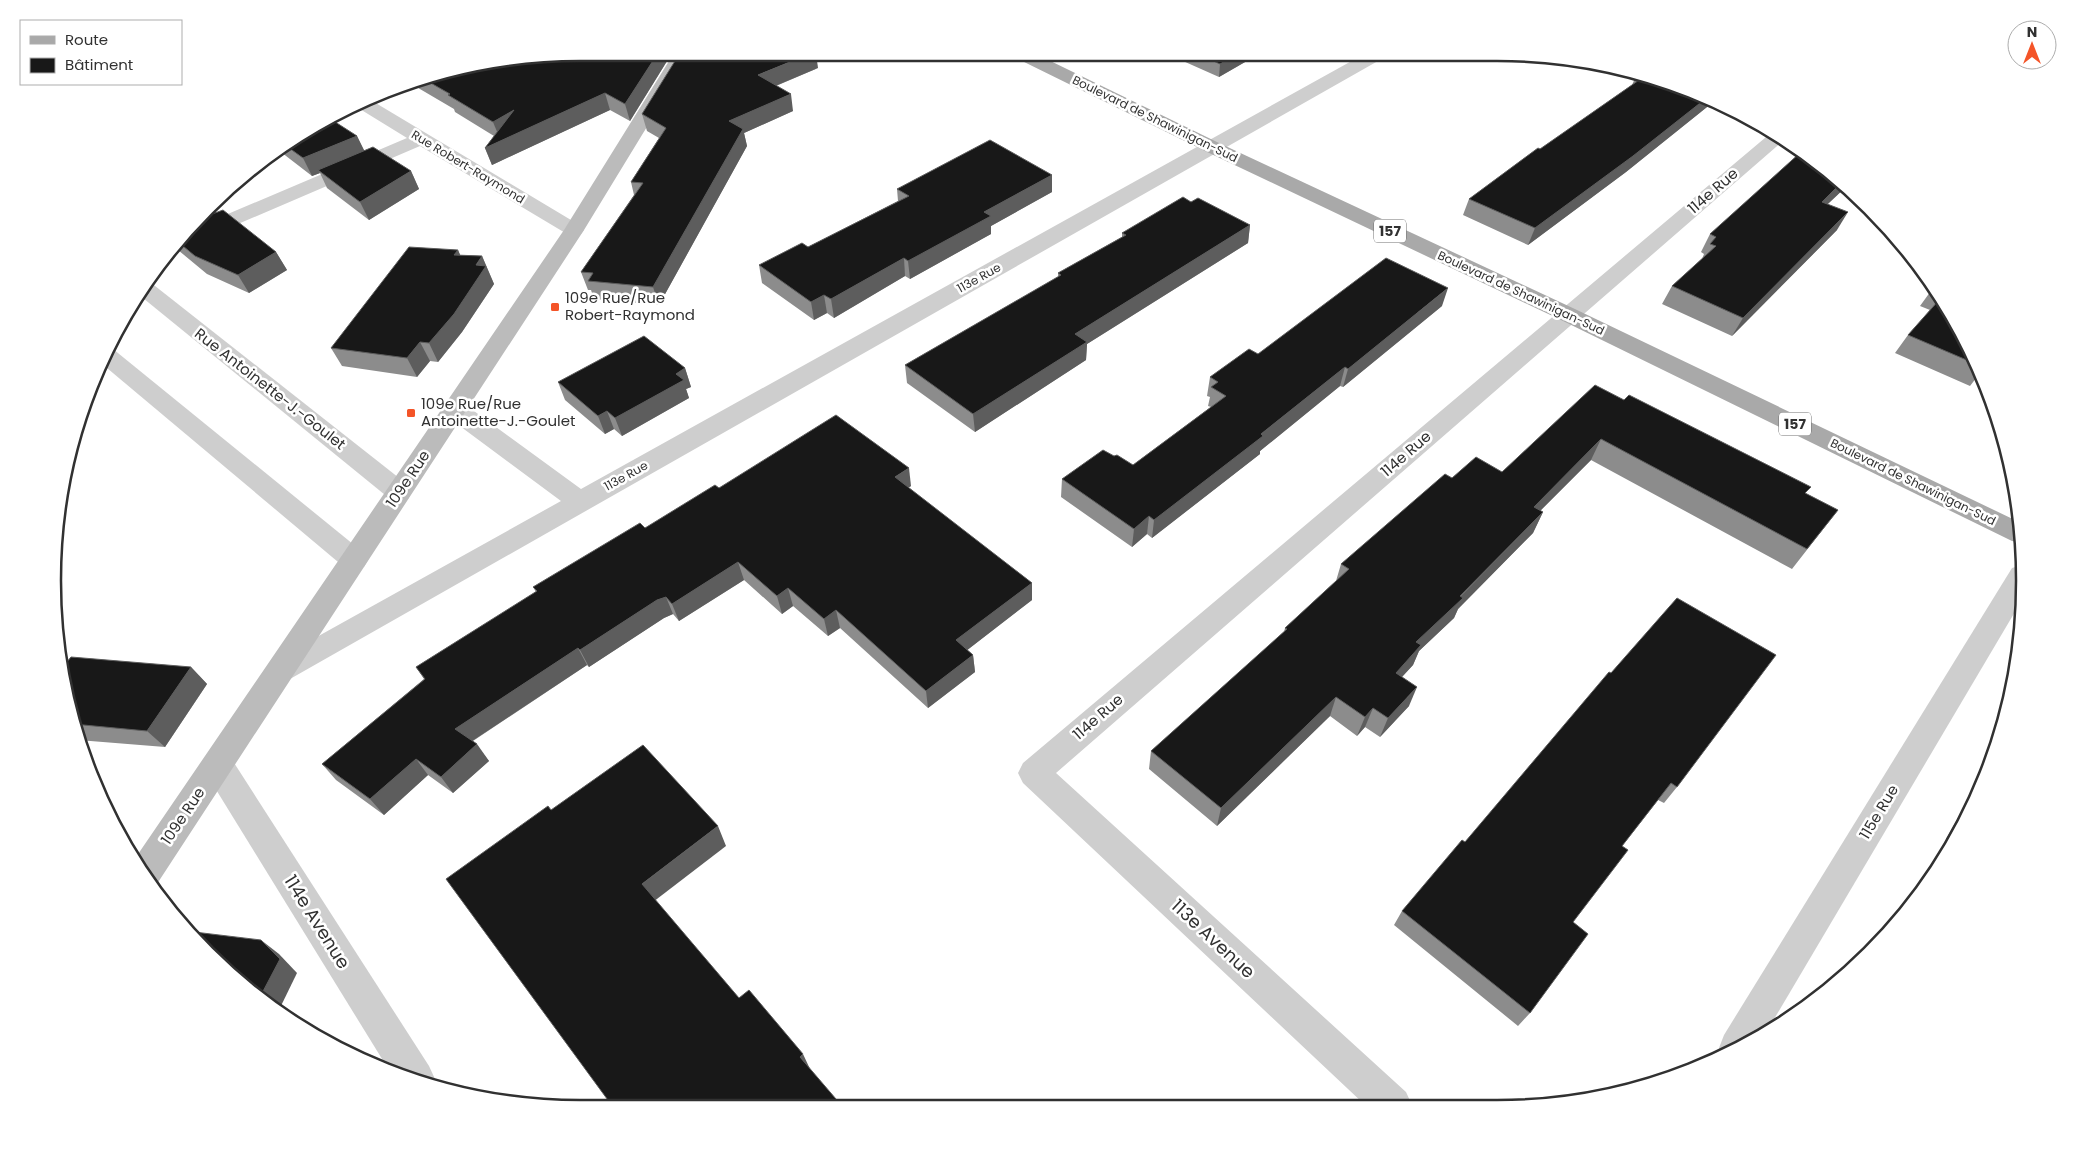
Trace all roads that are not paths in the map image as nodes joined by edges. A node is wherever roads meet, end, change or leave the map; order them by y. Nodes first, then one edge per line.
1 (678, 61) edge
2 (1036, 61) edge
3 (1357, 61) edge
4 (369, 107) edge
5 (420, 139) junction
6 (1772, 141) edge
7 (1212, 147) junction
8 (574, 230) junction
9 (191, 237) edge
10 (149, 292) edge
11 (1569, 315) junction
12 (112, 359) edge
13 (454, 409) junction
14 (399, 492) junction
15 (580, 502) junction
16 (2013, 530) edge
17 (354, 560) junction
18 (2016, 586) edge
19 (280, 671) junction
20 (218, 765) junction
21 (1034, 773) joint
22 (148, 868) edge
23 (1743, 1037) edge
24 (411, 1071) edge
25 (1388, 1100) edge

1 - 8 street, 109e Rue
2 - 7 main road, Boulevard de Shawinigan-Sud / 157
3 - 7 street, 113e Rue
4 - 5 street, Rue Robert-Raymond
5 - 8 street, Rue Robert-Raymond
5 - 9 street
6 - 11 street, 114e Rue
7 - 11 main road, Boulevard de Shawinigan-Sud / 157
7 - 15 street, 113e Rue
8 - 13 street, 109e Rue
10 - 14 street, Rue Antoinette-J.-Goulet
11 - 16 main road, Boulevard de Shawinigan-Sud / 157
11 - 21 street, 114e Rue
12 - 17 street
13 - 14 street, 109e Rue
13 - 15 street
14 - 17 street, 109e Rue
15 - 19 street, 113e Rue
17 - 19 street, 109e Rue
18 - 23 street, 115e Rue
19 - 20 street, 109e Rue
20 - 22 street, 109e Rue
20 - 24 street, 114e Avenue
21 - 25 street, 113e Avenue

